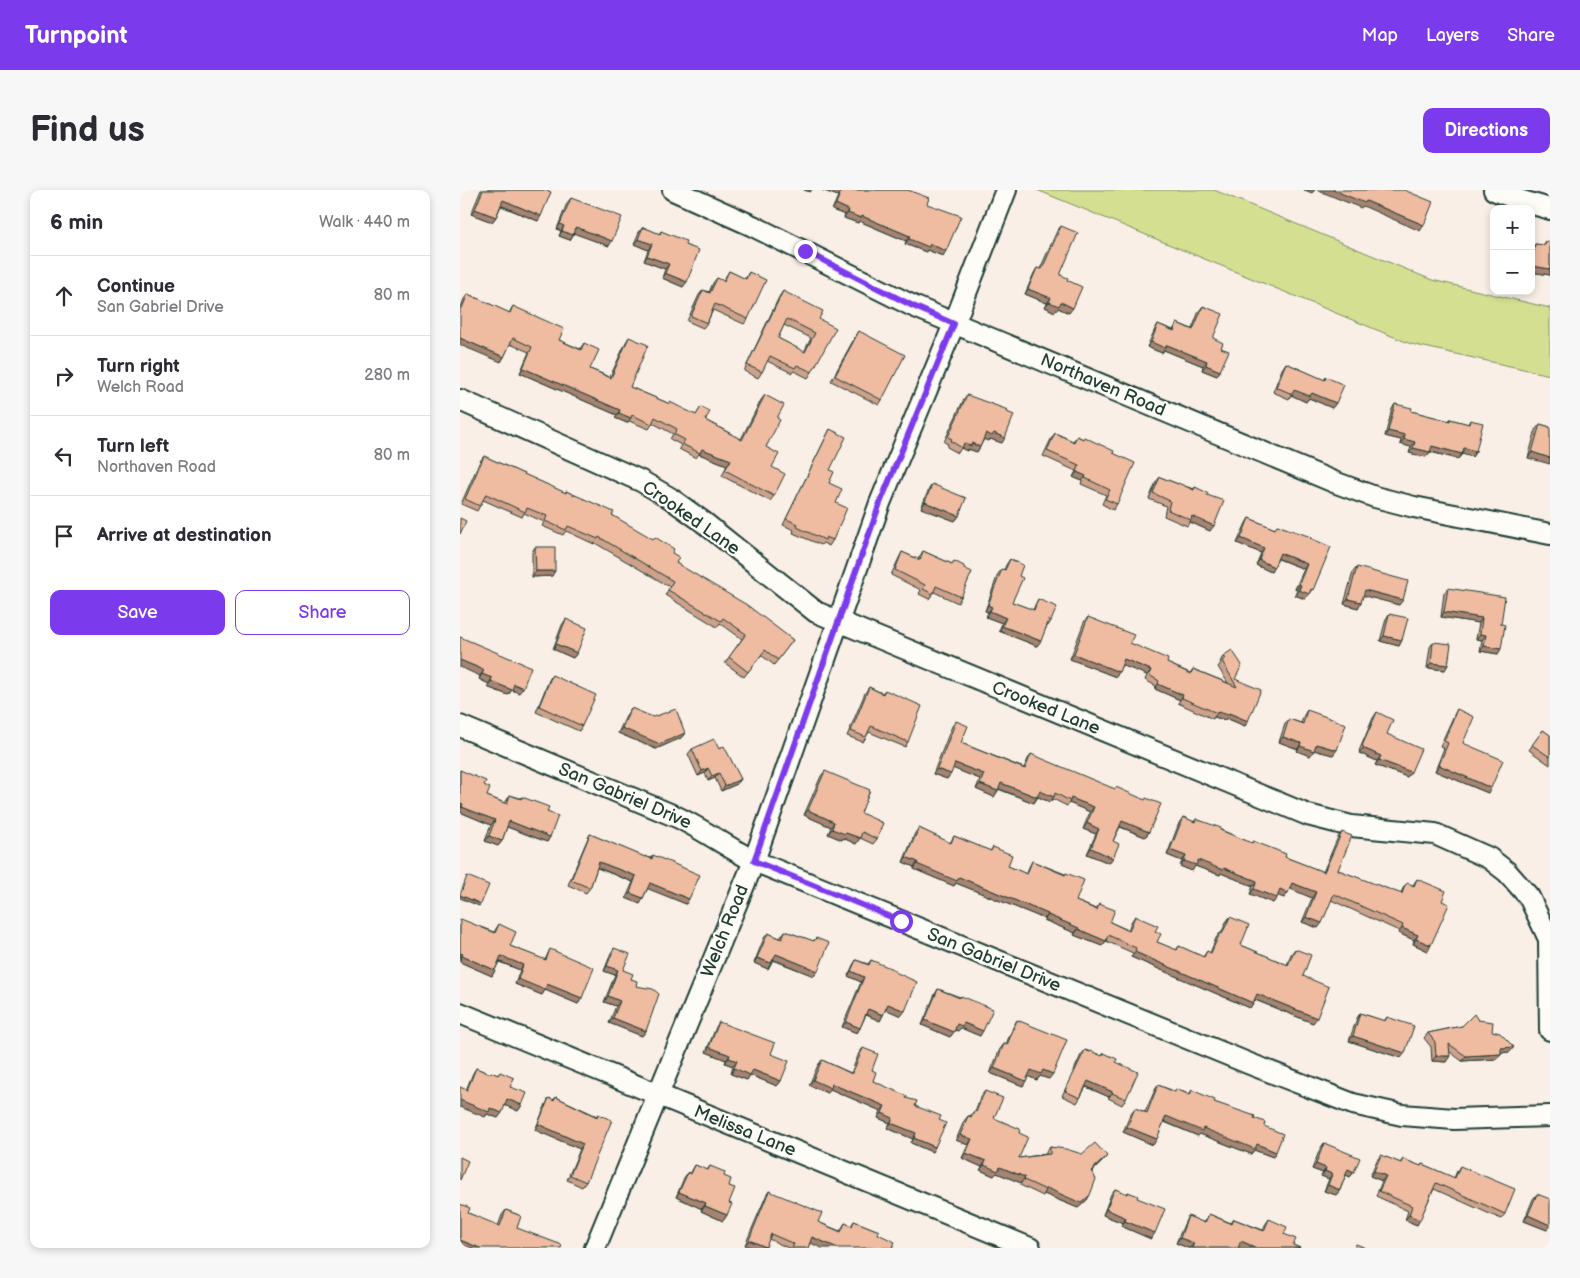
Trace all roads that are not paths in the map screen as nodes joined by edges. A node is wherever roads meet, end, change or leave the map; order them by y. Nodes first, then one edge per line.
1 (672, 190) edge
2 (1006, 190) edge
3 (1494, 190) edge
4 (1550, 209) edge
5 (954, 324) junction
6 (460, 400) edge
7 (1550, 534) edge
8 (837, 622) junction
9 (460, 726) edge
10 (754, 861) junction
11 (460, 1013) edge
12 (1550, 1030) edge
13 (658, 1096) junction
14 (1550, 1115) edge
15 (595, 1248) edge
16 (1030, 1248) edge

1 - 5 street, Northaven Road
2 - 5 street, Welch Road
3 - 4 street
5 - 7 street, Northaven Road
5 - 8 street, Welch Road
6 - 8 street, Crooked Lane
8 - 10 street, Welch Road
8 - 12 street, Crooked Lane
9 - 10 street, San Gabriel Drive
10 - 13 street, Welch Road
10 - 14 street, San Gabriel Drive
11 - 13 street, Melissa Lane
13 - 15 street, Welch Road
13 - 16 street, Melissa Lane

